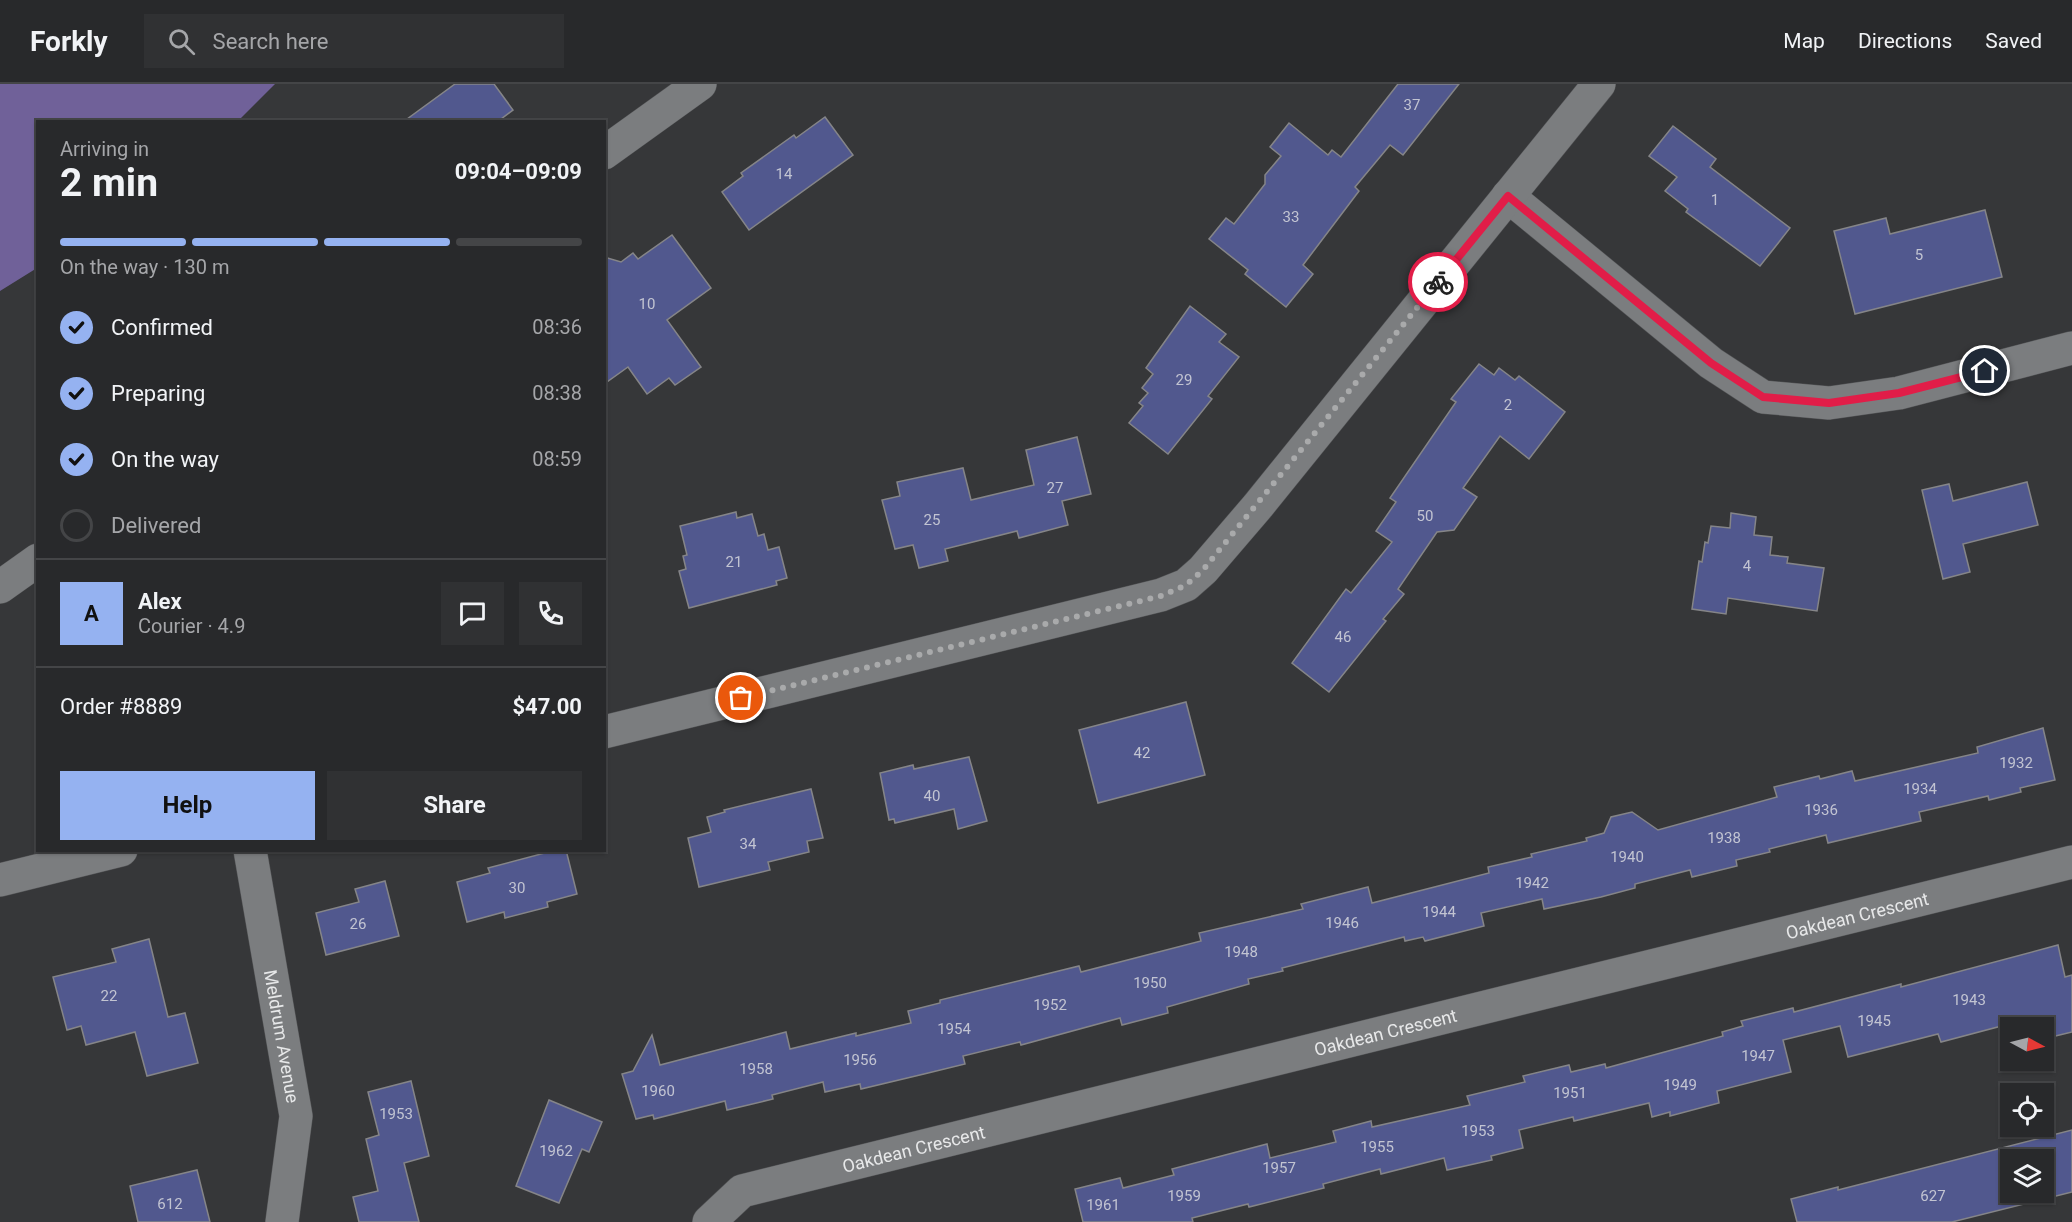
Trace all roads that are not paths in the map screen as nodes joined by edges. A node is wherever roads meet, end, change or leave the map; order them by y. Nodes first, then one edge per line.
1 (700, 84) edge
2 (1599, 84) edge
3 (606, 152) edge
4 (1508, 196) junction
5 (2072, 348) edge
6 (36, 561) edge
7 (0, 587) edge
8 (606, 732) edge
9 (113, 852) edge
10 (250, 852) edge
11 (2072, 862) edge
12 (0, 880) edge
13 (282, 1222) edge
14 (709, 1222) edge

1 - 3 street
2 - 4 street
4 - 5 street
4 - 8 street
6 - 7 street
9 - 12 street
10 - 13 street, Meldrum Avenue
11 - 14 street, Oakdean Crescent

